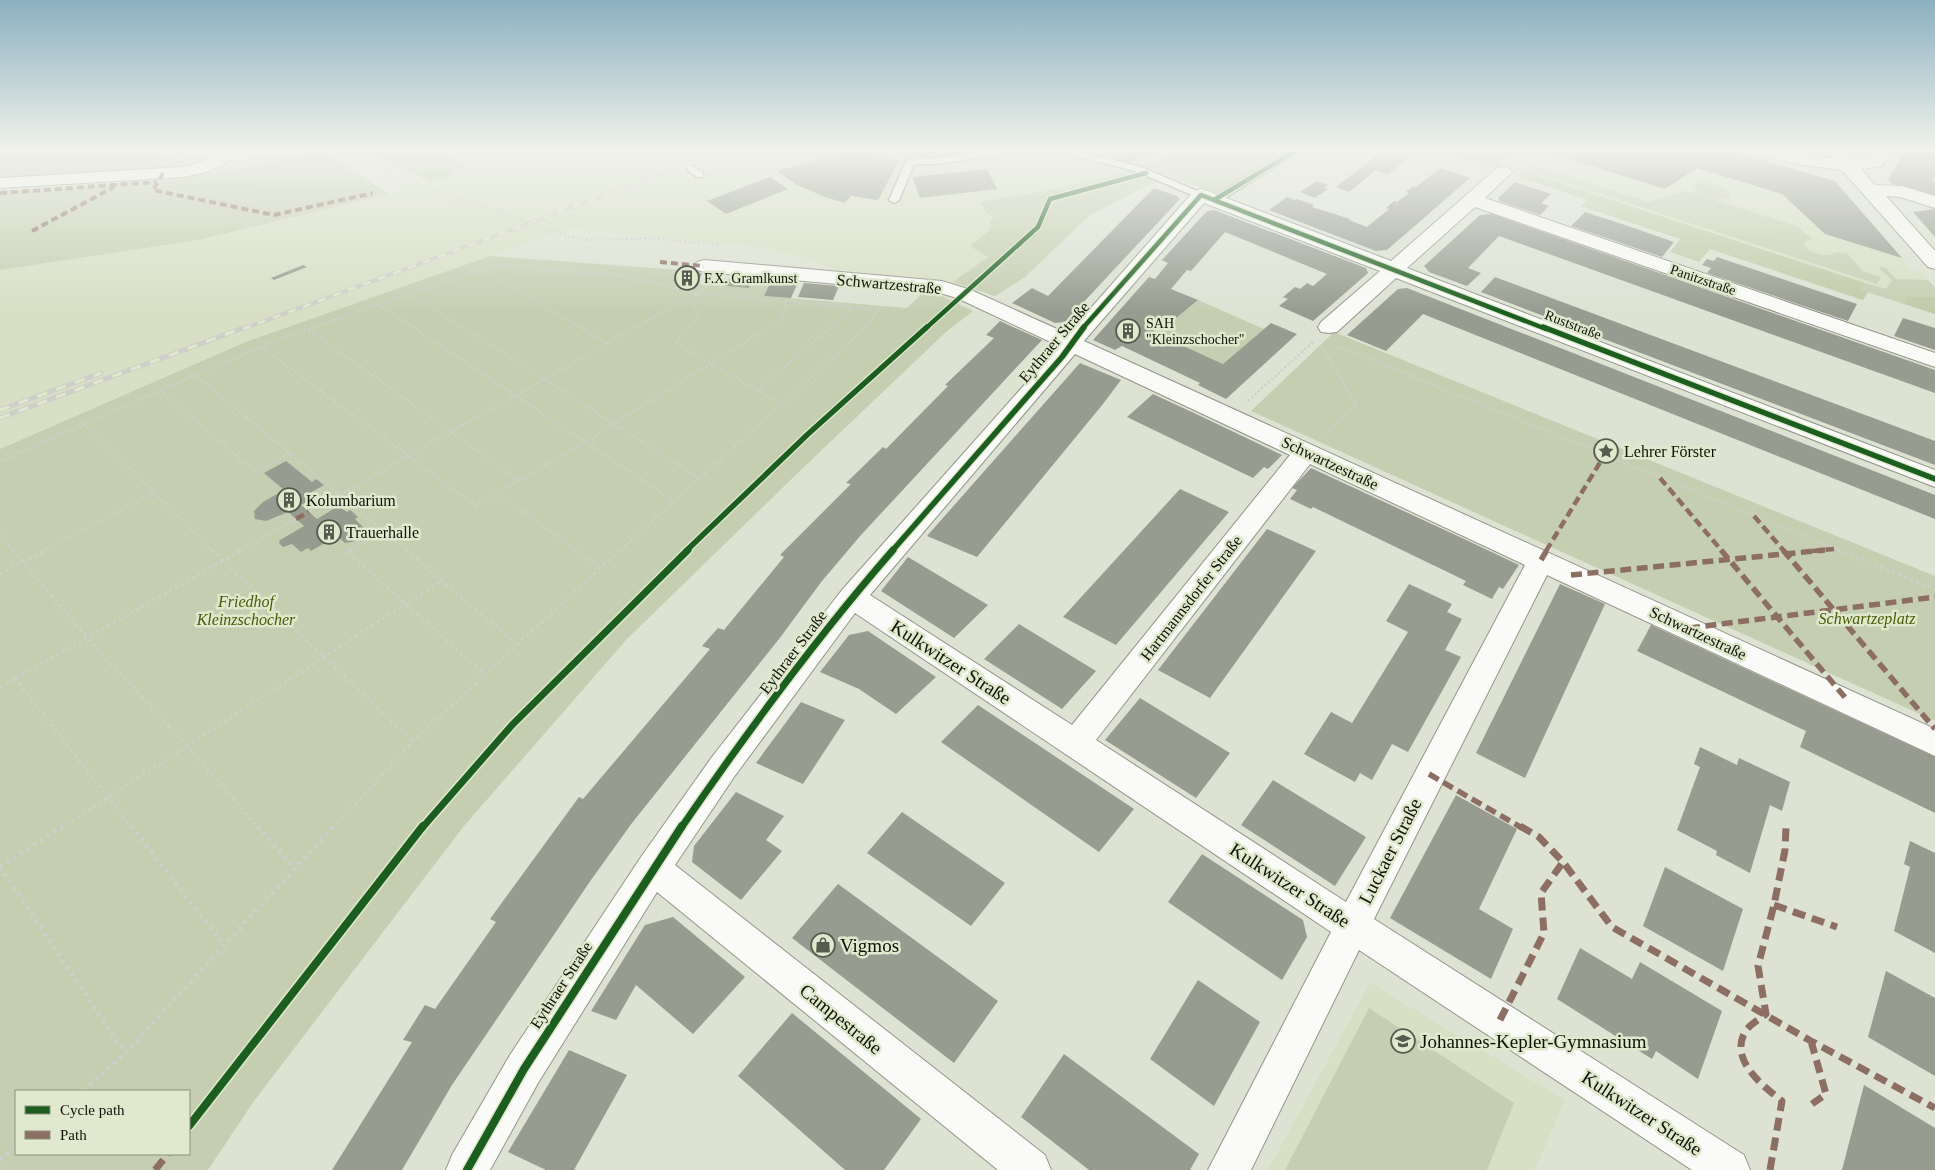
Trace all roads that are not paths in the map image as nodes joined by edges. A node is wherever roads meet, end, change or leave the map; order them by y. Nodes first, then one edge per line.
1 (1201, 204) edge
2 (1222, 204) edge
3 (1468, 204) edge
4 (1482, 204) edge
5 (1882, 204) edge
6 (1935, 262) edge
7 (712, 267) road end
8 (1395, 269) junction
9 (1323, 332) road end
10 (1072, 343) junction
11 (1935, 360) edge
12 (1306, 452) junction
13 (1935, 479) edge
14 (1540, 560) junction
15 (852, 597) junction
16 (1935, 742) edge
17 (1075, 744) junction
18 (653, 868) junction
19 (1353, 926) junction
20 (466, 1170) edge
21 (1030, 1170) edge
22 (1229, 1170) edge
23 (1729, 1170) edge

1 - 10 street, Eythraer Straße
2 - 8 street, Ruststraße
3 - 8 street
4 - 11 street, Panitzstraße
5 - 6 street
7 - 10 street, Schwartzestraße
8 - 9 street
8 - 13 street, Ruststraße
10 - 12 street, Schwartzestraße
10 - 15 street, Eythraer Straße
12 - 14 street, Schwartzestraße
12 - 17 street, Hartmannsdorfer Straße
14 - 16 street, Schwartzestraße
14 - 19 street, Luckaer Straße
15 - 17 street, Kulkwitzer Straße
15 - 18 street, Eythraer Straße
17 - 19 street, Kulkwitzer Straße
18 - 20 street, Eythraer Straße
18 - 21 street, Campestraße
19 - 22 street, Luckaer Straße
19 - 23 street, Kulkwitzer Straße

